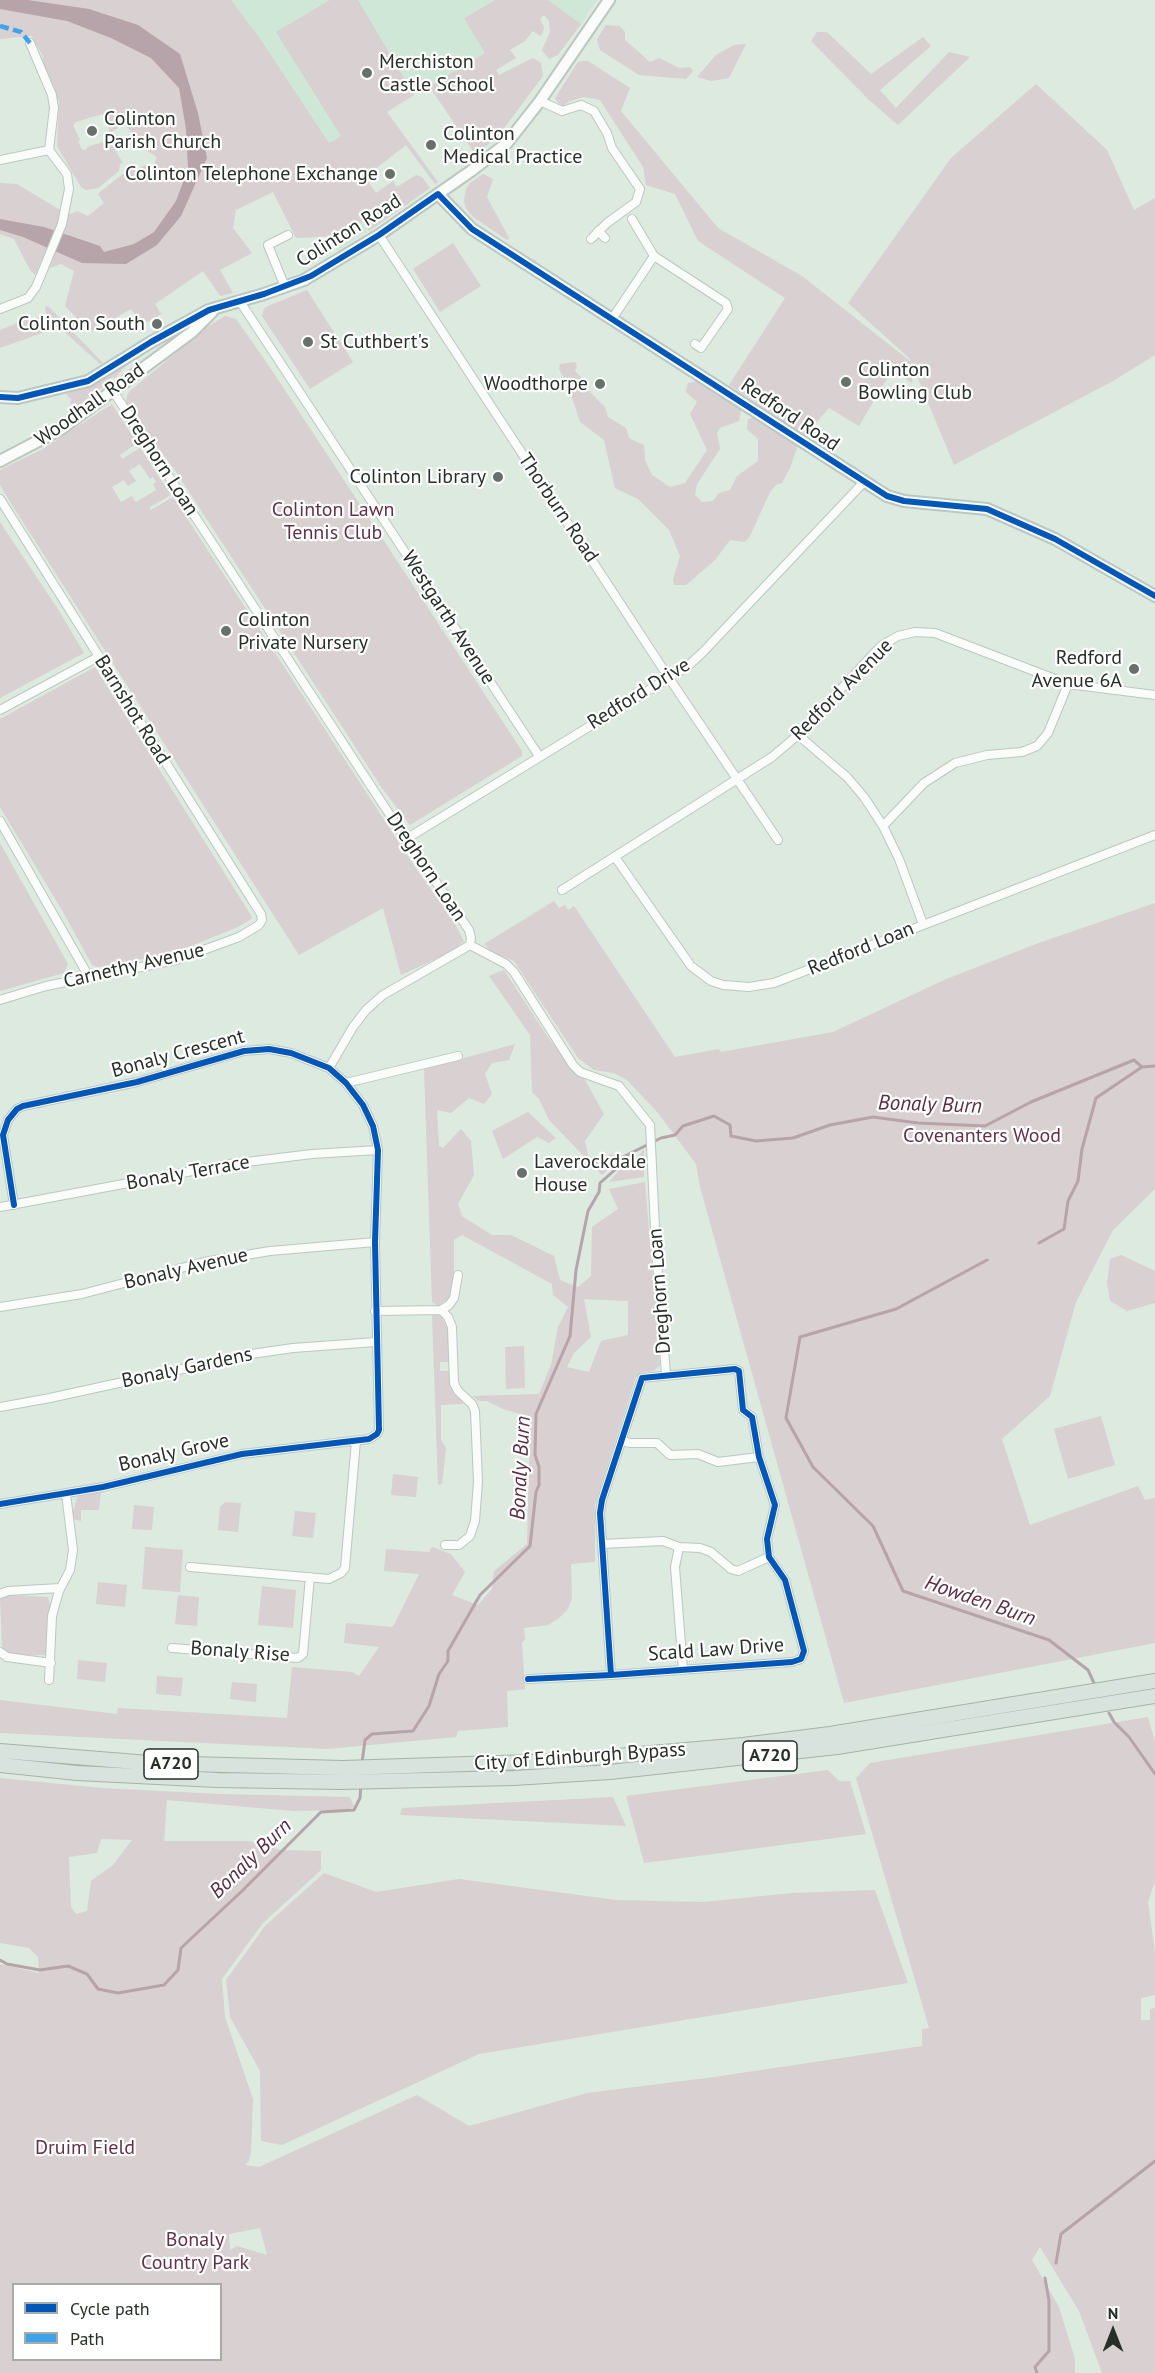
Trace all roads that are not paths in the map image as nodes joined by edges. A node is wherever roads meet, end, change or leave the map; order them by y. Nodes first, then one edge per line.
1 (609, 0) edge
2 (30, 43) dead end
3 (540, 101) junction
4 (50, 150) junction
5 (0, 160) edge
6 (438, 194) junction
7 (632, 219) dead end
8 (598, 231) junction
9 (288, 235) dead end
10 (379, 235) junction
11 (605, 238) dead end
12 (591, 239) dead end
13 (654, 256) junction
14 (285, 287) junction
15 (239, 300) junction
16 (216, 307) junction
17 (0, 309) edge
18 (612, 318) junction
19 (174, 328) junction
20 (176, 343) junction
21 (695, 344) dead end
22 (113, 392) junction
23 (0, 397) edge
24 (0, 461) edge
25 (863, 483) junction
26 (0, 500) edge
27 (1154, 595) edge
28 (98, 657) junction
29 (669, 678) junction
30 (1068, 684) junction
31 (1155, 695) edge
32 (0, 710) edge
33 (798, 735) junction
34 (539, 756) junction
35 (738, 780) junction
36 (0, 821) edge
37 (883, 826) junction
38 (1155, 835) edge
39 (406, 839) junction
40 (778, 840) dead end
41 (615, 857) junction
42 (562, 890) dead end
43 (262, 920) joint
44 (923, 924) junction
45 (470, 945) junction
46 (87, 977) junction
47 (0, 1000) edge
48 (458, 1056) dead end
49 (329, 1068) junction
50 (346, 1083) junction
51 (378, 1150) junction
52 (14, 1205) junction
53 (0, 1207) edge
54 (375, 1242) junction
55 (458, 1275) dead end
56 (0, 1308) edge
57 (441, 1310) junction
58 (375, 1311) junction
59 (376, 1342) junction
60 (666, 1374) junction
61 (0, 1407) edge
62 (356, 1441) junction
63 (622, 1441) junction
64 (759, 1457) junction
65 (66, 1494) junction
66 (0, 1504) edge
67 (602, 1544) junction
68 (445, 1545) dead end
69 (679, 1547) junction
70 (769, 1557) junction
71 (190, 1567) dead end
72 (310, 1577) junction
73 (60, 1588) junction
74 (0, 1594) edge
75 (172, 1648) dead end
76 (0, 1652) edge
77 (51, 1663) junction
78 (683, 1670) junction
79 (611, 1675) junction
80 (528, 1679) dead end
81 (49, 1680) dead end
82 (1155, 1682) edge
83 (1155, 1696) edge
84 (0, 1751) edge
85 (0, 1765) edge
86 (342, 1775) junction

1 - 3 main road, Colinton Road
2 - 4 street
3 - 6 main road, Colinton Road
3 - 8 street
4 - 5 street
4 - 17 street
6 - 10 main road, Colinton Road
6 - 18 main road, Redford Road
7 - 13 street
8 - 11 street
8 - 12 street
9 - 14 street
10 - 14 main road, Colinton Road
10 - 29 street, Thorburn Road
13 - 18 street
13 - 21 street
14 - 15 main road, Colinton Road
15 - 16 main road, Colinton Road
15 - 34 street, Westgarth Avenue
16 - 19 main road, Colinton Road
16 - 20 main road, Woodhall Road
18 - 25 main road, Redford Road
19 - 20 main road
19 - 23 main road, Colinton Road
20 - 22 main road, Woodhall Road
22 - 24 main road, Woodhall Road
22 - 39 street, Dreghorn Loan
25 - 27 main road, Redford Road
25 - 29 street, Redford Drive
26 - 28 street, Barnshot Road
28 - 32 street
28 - 43 street, Barnshot Road
29 - 34 street, Redford Drive
29 - 35 street, Thorburn Road
30 - 31 street, Redford Avenue
30 - 33 street, Redford Avenue
30 - 37 street
33 - 35 street, Redford Avenue
33 - 37 street
34 - 39 street, Redford Drive
35 - 40 street, Thorburn Road
35 - 41 street, Redford Avenue
36 - 46 street
37 - 44 street
38 - 44 street, Redford Loan
39 - 45 street, Dreghorn Loan
41 - 42 street, Redford Avenue
41 - 44 street, Redford Loan
43 - 46 street, Carnethy Avenue
45 - 49 street
45 - 60 street, Dreghorn Loan
46 - 47 street, Carnethy Avenue
48 - 50 street
49 - 50 street, Bonaly Crescent
49 - 52 street, Bonaly Crescent
50 - 51 street, Bonaly Crescent
51 - 52 street, Bonaly Terrace
51 - 54 street, Bonaly Crescent
52 - 53 street, Bonaly Terrace
54 - 56 street, Bonaly Avenue
54 - 58 street, Bonaly Crescent
55 - 57 street
57 - 58 street
57 - 68 street
58 - 59 street, Bonaly Crescent
59 - 61 street, Bonaly Gardens
59 - 62 street, Bonaly Crescent
60 - 63 street
60 - 64 street
62 - 65 street, Bonaly Grove
62 - 72 street
63 - 64 street
63 - 67 street
64 - 70 street
65 - 66 street, Bonaly Grove
65 - 73 street
67 - 69 street
67 - 79 street
69 - 70 street
69 - 78 street
70 - 78 street, Scald Law Drive
71 - 72 street
72 - 75 street, Bonaly Rise
73 - 74 street
73 - 77 street
76 - 77 street
77 - 81 street
78 - 79 street, Scald Law Drive
79 - 80 street, Scald Law Drive
82 - 86 highway, City of Edinburgh Bypass / A720
83 - 86 highway, City of Edinburgh Bypass / A720
84 - 86 highway, City of Edinburgh Bypass / A720
85 - 86 highway, City of Edinburgh Bypass / A720

